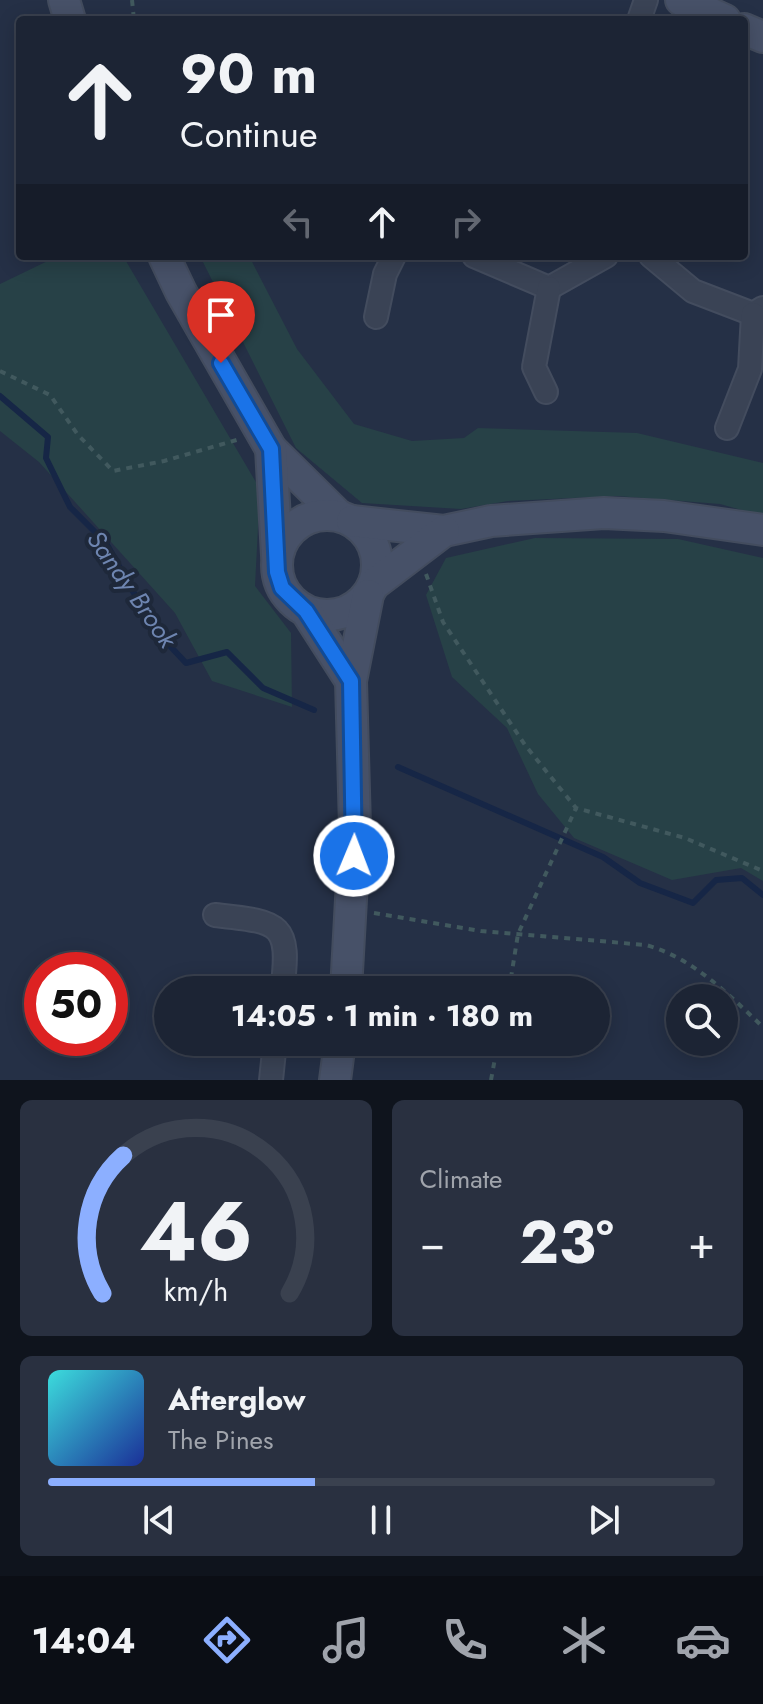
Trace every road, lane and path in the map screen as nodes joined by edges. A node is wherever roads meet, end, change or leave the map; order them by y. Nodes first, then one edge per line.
1 (681, 0) edge
2 (716, 16) edge
3 (166, 260) edge
4 (392, 260) edge
5 (483, 260) edge
6 (599, 260) edge
7 (656, 260) edge
8 (549, 288) junction
9 (758, 311) edge
10 (376, 317) dead end
11 (0, 371) edge
12 (546, 392) dead end
13 (727, 428) dead end
14 (266, 441) junction
15 (345, 518) junction
16 (763, 530) edge
17 (444, 531) junction
18 (418, 551) junction
19 (277, 556) junction
20 (371, 590) junction
21 (306, 611) junction
22 (351, 681) junction
23 (576, 808) junction
24 (763, 871) edge
25 (351, 914) junction
26 (215, 915) dead end
27 (518, 934) junction
28 (283, 976) edge
29 (347, 976) edge
30 (511, 976) edge
31 (763, 1027) edge
32 (274, 1056) edge
33 (338, 1056) edge
34 (495, 1056) edge
35 (271, 1080) edge
36 (335, 1080) edge
37 (491, 1080) edge

1 - 2 main road
3 - 14 main road
4 - 10 street
5 - 8 street
6 - 8 street
7 - 9 street
8 - 12 street
9 - 13 street
11 - 14 path
14 - 15 main road
14 - 19 main road
15 - 17 main road
15 - 19 main road
15 - 20 main road
16 - 17 main road
17 - 18 main road
18 - 20 main road
18 - 23 path
19 - 21 main road
20 - 21 main road
20 - 22 main road
21 - 22 main road
22 - 25 main road
23 - 24 path
23 - 27 path
25 - 27 path
25 - 29 main road
26 - 28 street
27 - 30 path
27 - 31 path
32 - 35 street
33 - 36 main road
34 - 37 path

